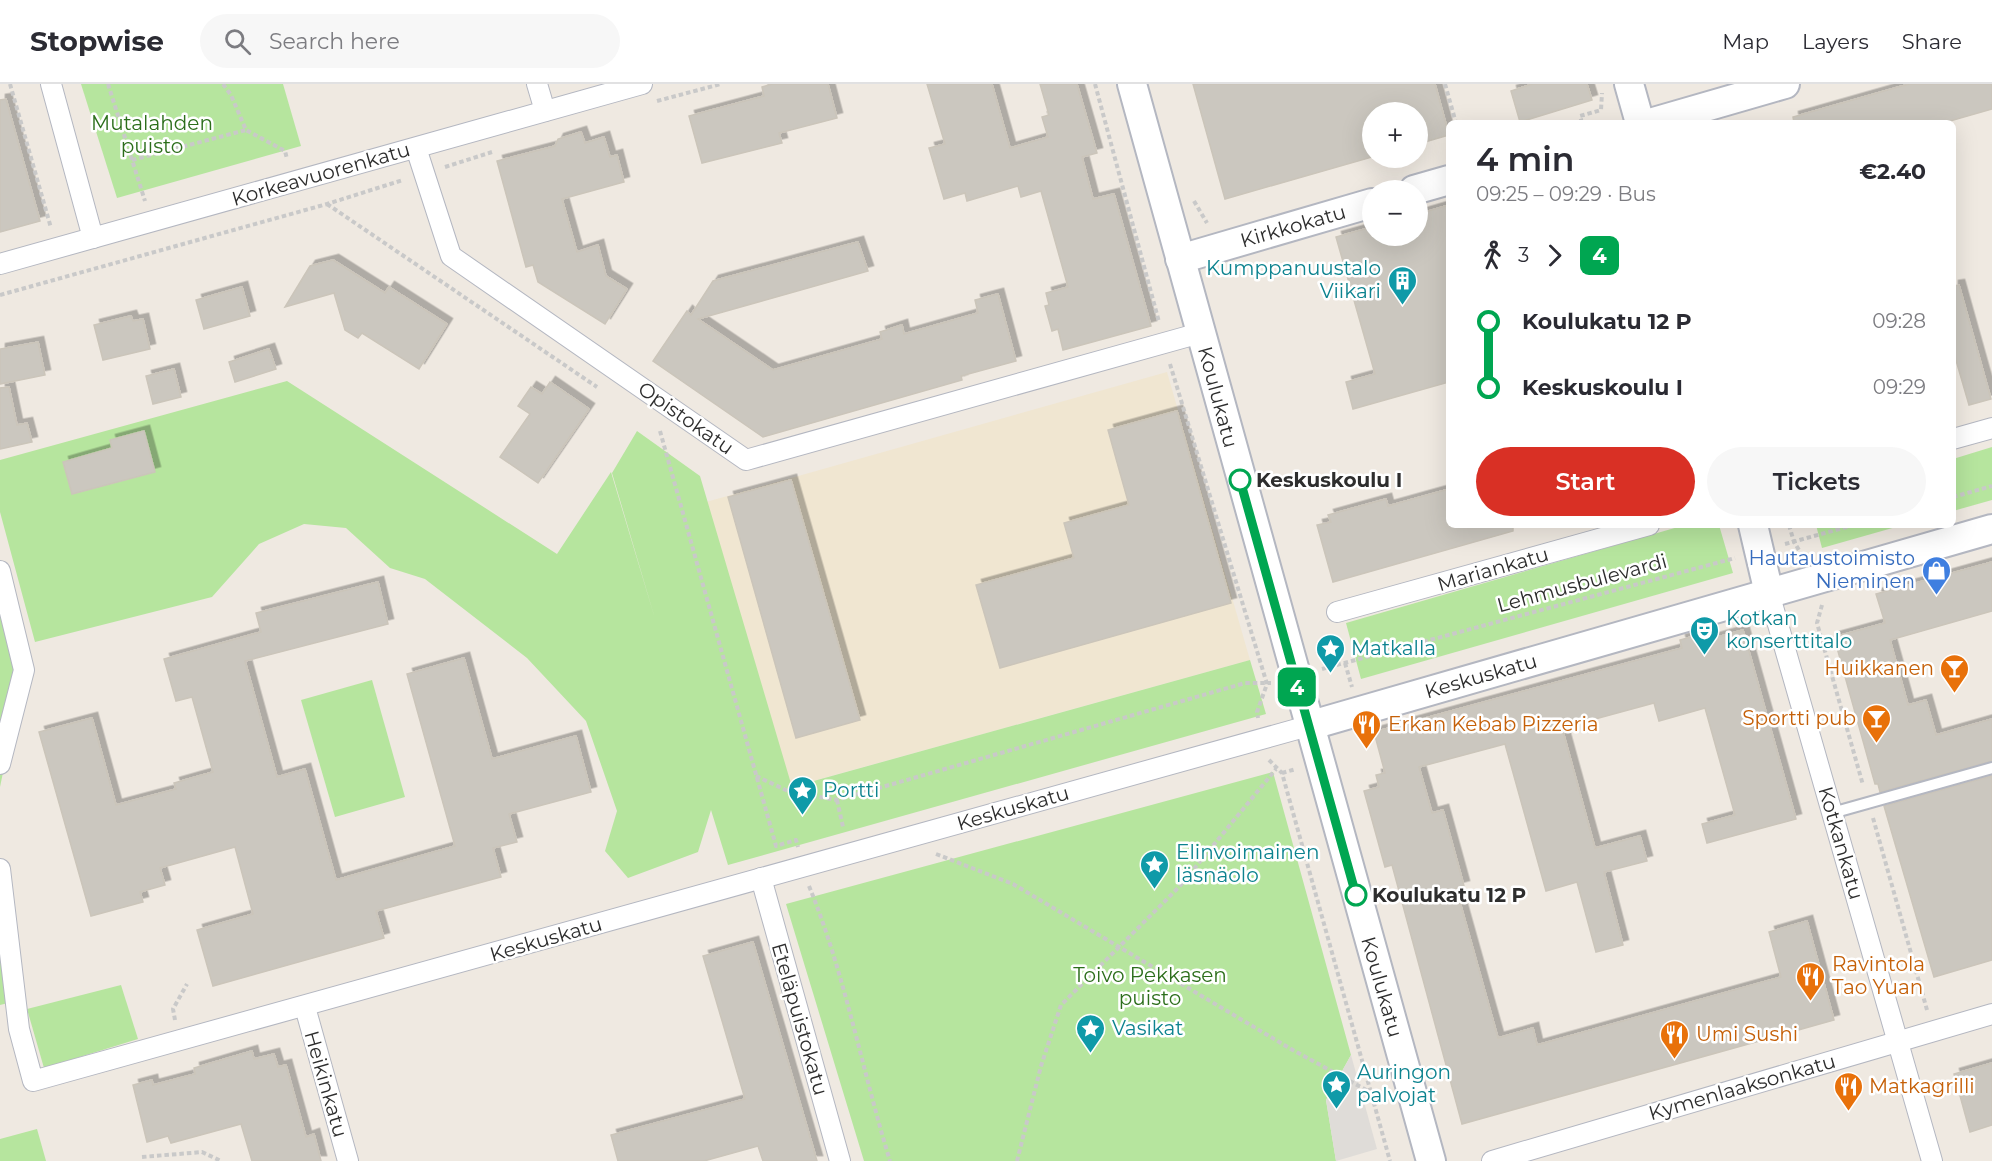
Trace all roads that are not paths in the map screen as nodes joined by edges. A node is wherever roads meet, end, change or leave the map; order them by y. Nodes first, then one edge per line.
1 (51, 84) edge
2 (537, 84) edge
3 (642, 84) edge
4 (1132, 84) edge
5 (1629, 84) edge
6 (1785, 84) edge
7 (545, 111) junction
8 (1639, 120) edge
9 (1660, 120) edge
10 (416, 147) junction
11 (1446, 181) edge
12 (1428, 186) edge
13 (1362, 206) edge
14 (93, 238) junction
15 (1180, 259) junction
16 (0, 264) edge
17 (1200, 333) junction
18 (1992, 428) edge
19 (1956, 439) edge
20 (1638, 528) edge
21 (1992, 529) edge
22 (1756, 538) edge
23 (0, 571) edge
24 (1769, 593) junction
25 (1337, 612) dead end
26 (1308, 726) junction
27 (0, 764) edge
28 (1992, 768) edge
29 (1832, 813) junction
30 (0, 869) edge
31 (761, 878) junction
32 (305, 1007) junction
33 (1992, 1014) edge
34 (1897, 1041) junction
35 (348, 1161) edge
36 (840, 1161) edge
37 (1431, 1161) edge
38 (1492, 1161) edge
39 (1932, 1161) edge

1 - 14 street
2 - 7 street
3 - 7 street, Korkeavuorenkatu
4 - 15 main road, Koulukatu
5 - 8 main road
6 - 9 main road
7 - 10 street, Korkeavuorenkatu
10 - 14 street, Korkeavuorenkatu
10 - 17 street, Opistokatu
11 - 12 main road
13 - 15 main road, Kirkkokatu
14 - 16 street, Korkeavuorenkatu
15 - 17 main road, Koulukatu
17 - 26 main road, Koulukatu
18 - 19 street
20 - 25 street, Mariankatu
21 - 24 main road, Keskuskatu
22 - 24 main road, Kotkankatu
23 - 27 street
24 - 26 main road, Keskuskatu
24 - 29 street, Kotkankatu
26 - 31 street, Keskuskatu
26 - 37 main road, Koulukatu
28 - 29 lane
29 - 34 street, Kotkankatu
30 - 32 street, Keskuskatu
31 - 32 street, Keskuskatu
31 - 36 street, Eteläpuistokatu
32 - 35 street, Heikinkatu
33 - 34 street, Kymenlaaksonkatu
34 - 38 street, Kymenlaaksonkatu
34 - 39 street, Kotkankatu

